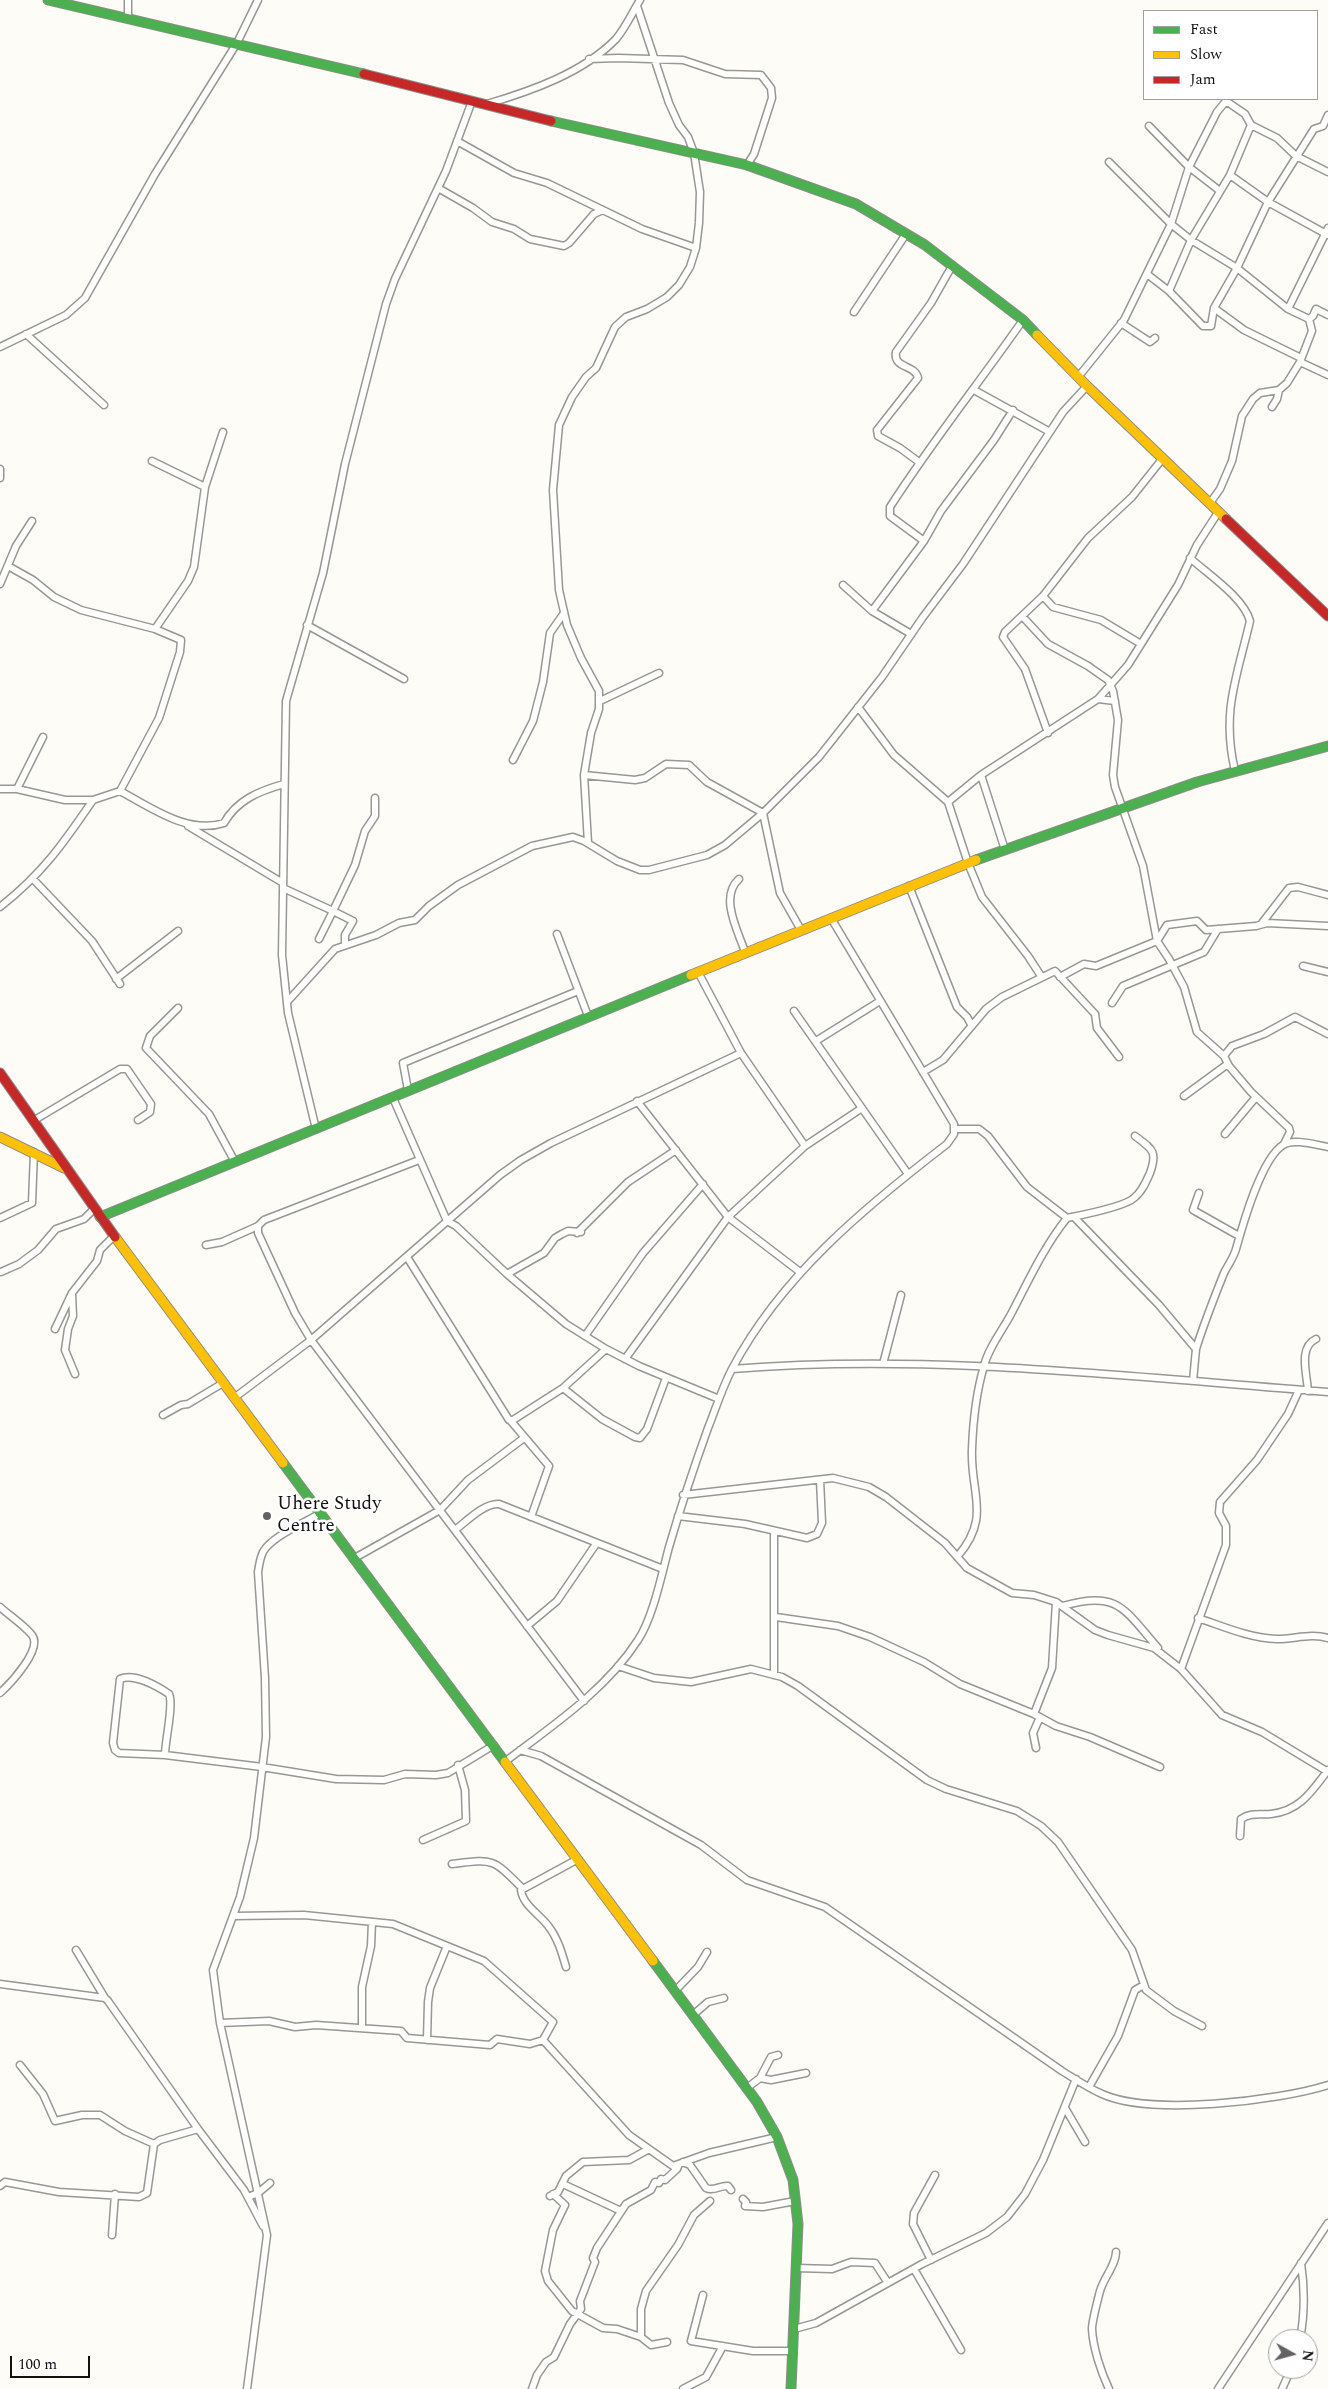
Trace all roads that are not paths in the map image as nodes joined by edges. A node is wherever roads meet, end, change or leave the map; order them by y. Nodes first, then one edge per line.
1 (48, 0) edge
2 (128, 0) edge
3 (258, 0) edge
4 (638, 3) edge
5 (128, 18) junction
6 (237, 43) junction
7 (655, 58) junction
8 (589, 59) junction
9 (472, 100) junction
10 (486, 104) junction
11 (1328, 115) edge
12 (1251, 125) junction
13 (1149, 126) dead end
14 (458, 141) junction
15 (694, 153) junction
16 (1296, 156) junction
17 (1109, 162) dead end
18 (747, 165) junction
19 (1189, 167) junction
20 (1328, 172) edge
21 (1230, 176) junction
22 (438, 188) junction
23 (1220, 191) junction
24 (1268, 202) junction
25 (603, 210) junction
26 (1171, 224) junction
27 (1327, 232) edge
28 (906, 234) junction
29 (1191, 240) junction
30 (696, 248) junction
31 (952, 266) junction
32 (1237, 268) junction
33 (1147, 274) junction
34 (1169, 291) junction
35 (1214, 308) junction
36 (1288, 309) junction
37 (854, 312) dead end
38 (1328, 315) edge
39 (1023, 320) junction
40 (1311, 320) junction
41 (1121, 323) junction
42 (26, 334) junction
43 (1155, 338) dead end
44 (0, 347) edge
45 (1301, 360) junction
46 (1328, 375) edge
47 (1079, 376) junction
48 (1087, 386) junction
49 (974, 390) junction
50 (1278, 390) junction
51 (104, 405) dead end
52 (1272, 407) dead end
53 (1013, 410) junction
54 (223, 432) dead end
55 (1050, 432) junction
56 (1163, 458) junction
57 (152, 461) dead end
58 (919, 462) junction
59 (0, 469) edge
60 (0, 478) edge
61 (205, 487) junction
62 (1210, 503) junction
63 (1219, 512) junction
64 (32, 521) dead end
65 (924, 541) junction
66 (1190, 558) junction
67 (8, 566) junction
68 (0, 584) edge
69 (843, 586) dead end
70 (1043, 596) junction
71 (872, 611) junction
72 (564, 613) junction
73 (1022, 616) junction
74 (1328, 616) edge
75 (307, 625) junction
76 (155, 630) junction
77 (911, 634) junction
78 (1141, 644) junction
79 (659, 673) dead end
80 (404, 679) dead end
81 (1110, 685) junction
82 (1098, 699) junction
83 (1114, 700) junction
84 (600, 701) junction
85 (858, 707) junction
86 (1048, 733) junction
87 (43, 737) dead end
88 (1328, 746) edge
89 (513, 760) dead end
90 (1235, 771) junction
91 (584, 775) junction
92 (981, 775) junction
93 (284, 784) junction
94 (0, 789) edge
95 (17, 789) junction
96 (120, 791) junction
97 (375, 798) dead end
98 (92, 800) junction
99 (948, 802) junction
100 (1121, 808) junction
101 (763, 813) junction
102 (183, 824) junction
103 (588, 843) junction
104 (1005, 850) junction
105 (968, 863) junction
106 (33, 879) junction
107 (739, 879) dead end
108 (283, 886) junction
109 (909, 886) junction
110 (1328, 895) edge
111 (0, 907) edge
112 (333, 912) junction
113 (831, 918) junction
114 (1261, 924) junction
115 (1328, 926) edge
116 (1218, 929) junction
117 (801, 930) junction
118 (178, 931) dead end
119 (557, 934) dead end
120 (319, 939) dead end
121 (1157, 941) junction
122 (344, 945) junction
123 (745, 952) junction
124 (1172, 964) junction
125 (1303, 966) dead end
126 (698, 972) junction
127 (1328, 972) edge
128 (1041, 976) junction
129 (1060, 977) junction
130 (578, 991) junction
131 (880, 1001) junction
132 (287, 1002) junction
133 (1112, 1003) dead end
134 (178, 1008) dead end
135 (794, 1011) dead end
136 (588, 1016) junction
137 (972, 1026) junction
138 (1328, 1034) edge
139 (816, 1042) junction
140 (741, 1052) junction
141 (1224, 1056) junction
142 (1119, 1057) dead end
143 (1229, 1066) junction
144 (0, 1072) edge
145 (923, 1072) junction
146 (408, 1090) junction
147 (1184, 1096) dead end
148 (1256, 1097) junction
149 (393, 1098) junction
150 (638, 1101) junction
151 (862, 1108) junction
152 (138, 1120) dead end
153 (33, 1122) junction
154 (316, 1129) junction
155 (955, 1129) junction
156 (1225, 1134) dead end
157 (1135, 1136) dead end
158 (0, 1137) edge
159 (1284, 1144) junction
160 (806, 1146) junction
161 (1328, 1147) edge
162 (676, 1150) junction
163 (34, 1152) junction
164 (419, 1160) junction
165 (235, 1162) junction
166 (64, 1168) junction
167 (908, 1174) junction
168 (703, 1184) junction
169 (1199, 1193) dead end
170 (94, 1209) junction
171 (100, 1217) junction
172 (728, 1217) junction
173 (1071, 1217) junction
174 (0, 1218) edge
175 (448, 1221) junction
176 (258, 1226) junction
177 (114, 1236) junction
178 (1239, 1236) junction
179 (206, 1245) dead end
180 (407, 1257) junction
181 (1, 1272) dead end
182 (800, 1272) junction
183 (507, 1274) junction
184 (72, 1293) junction
185 (901, 1295) dead end
186 (55, 1329) dead end
187 (585, 1336) junction
188 (1316, 1339) dead end
189 (311, 1340) junction
190 (1196, 1349) junction
191 (606, 1350) junction
192 (625, 1359) junction
193 (883, 1364) junction
194 (984, 1365) junction
195 (732, 1369) junction
196 (75, 1374) dead end
197 (666, 1378) junction
198 (1193, 1381) junction
199 (223, 1383) junction
200 (563, 1388) junction
201 (1299, 1390) junction
202 (1308, 1391) junction
203 (1328, 1392) edge
204 (234, 1398) junction
205 (719, 1399) junction
206 (163, 1415) dead end
207 (510, 1420) junction
208 (524, 1438) junction
209 (820, 1480) junction
210 (683, 1496) junction
211 (440, 1510) junction
212 (319, 1514) junction
213 (678, 1516) junction
214 (531, 1517) junction
215 (454, 1530) junction
216 (774, 1531) junction
217 (596, 1544) junction
218 (957, 1557) junction
219 (354, 1559) junction
220 (663, 1569) junction
221 (1056, 1602) junction
222 (1063, 1606) junction
223 (0, 1607) edge
224 (776, 1617) junction
225 (1198, 1618) junction
226 (527, 1626) junction
227 (1328, 1638) edge
228 (1161, 1652) junction
229 (618, 1666) junction
230 (1181, 1669) junction
231 (774, 1675) junction
232 (0, 1693) edge
233 (584, 1701) junction
234 (1037, 1715) junction
235 (494, 1745) junction
236 (1036, 1748) dead end
237 (520, 1750) junction
238 (165, 1756) junction
239 (506, 1761) junction
240 (458, 1765) junction
241 (262, 1767) junction
242 (1160, 1767) dead end
243 (1328, 1771) edge
244 (1240, 1836) dead end
245 (423, 1840) dead end
246 (578, 1859) junction
247 (452, 1864) dead end
248 (522, 1888) junction
249 (234, 1916) junction
250 (372, 1922) junction
251 (447, 1946) junction
252 (76, 1950) dead end
253 (707, 1952) dead end
254 (566, 1967) dead end
255 (0, 1984) edge
256 (1144, 1985) junction
257 (675, 1991) junction
258 (105, 1998) junction
259 (724, 1998) dead end
260 (693, 2015) junction
261 (220, 2023) junction
262 (1202, 2026) dead end
263 (362, 2028) junction
264 (427, 2040) junction
265 (543, 2040) junction
266 (778, 2054) dead end
267 (20, 2065) dead end
268 (806, 2073) dead end
269 (760, 2078) junction
270 (1076, 2079) junction
271 (1328, 2085) edge
272 (1089, 2087) junction
273 (747, 2088) junction
274 (1064, 2108) junction
275 (198, 2130) junction
276 (777, 2137) junction
277 (1085, 2142) dead end
278 (154, 2144) junction
279 (649, 2149) junction
280 (681, 2163) junction
281 (935, 2175) dead end
282 (270, 2183) dead end
283 (563, 2184) junction
284 (0, 2186) edge
285 (731, 2190) dead end
286 (258, 2193) junction
287 (115, 2194) junction
288 (248, 2197) junction
289 (743, 2199) dead end
290 (710, 2201) dead end
291 (795, 2201) junction
292 (622, 2211) junction
293 (1328, 2223) edge
294 (112, 2235) dead end
295 (267, 2235) junction
296 (1116, 2252) dead end
297 (931, 2260) junction
298 (1301, 2263) junction
299 (796, 2268) junction
300 (914, 2269) junction
301 (888, 2283) junction
302 (703, 2295) dead end
303 (576, 2313) junction
304 (794, 2329) junction
305 (1302, 2329) edge
306 (640, 2337) junction
307 (667, 2342) dead end
308 (723, 2346) junction
309 (782, 2349) dead end
310 (961, 2350) dead end
311 (792, 2351) junction
312 (246, 2389) edge
313 (532, 2389) edge
314 (682, 2389) edge
315 (791, 2389) edge
316 (1109, 2389) edge
317 (1218, 2389) edge

1 - 5 main road
2 - 5 street
3 - 6 street
4 - 7 street
4 - 8 street
5 - 6 main road
6 - 9 main road
6 - 42 street
7 - 8 street
7 - 15 street
7 - 18 street
8 - 10 street
9 - 10 main road
9 - 14 street
10 - 15 main road
11 - 16 street
12 - 16 street
12 - 19 street
12 - 21 street
13 - 19 street
14 - 22 street
14 - 25 street
15 - 18 main road
15 - 30 street
16 - 20 street
16 - 24 street
17 - 26 street
18 - 28 main road
19 - 23 street
19 - 26 street
21 - 23 street
21 - 24 street
22 - 25 street
22 - 75 street
23 - 29 street
24 - 27 street
24 - 32 street
25 - 30 street
26 - 29 street
26 - 33 street
27 - 36 street
28 - 31 main road
28 - 37 street
29 - 32 street
29 - 34 street
30 - 72 street
31 - 39 main road
31 - 58 street
32 - 35 street
32 - 36 street
33 - 34 street
33 - 41 street
34 - 35 street
35 - 45 street
36 - 40 street
38 - 40 street
39 - 47 main road
39 - 49 street
40 - 45 street
41 - 43 street
41 - 47 street
42 - 44 street
42 - 51 street
45 - 46 street
45 - 50 street
47 - 48 main road
48 - 55 street
48 - 56 main road
49 - 53 street
49 - 58 street
50 - 52 street
50 - 62 street
53 - 55 street
53 - 65 street
54 - 61 street
55 - 77 street
56 - 62 main road
56 - 70 street
57 - 61 street
58 - 65 street
59 - 60 street
61 - 76 street
62 - 63 main road
63 - 66 street
63 - 74 main road
64 - 67 street
65 - 71 street
66 - 78 street
66 - 90 street
67 - 68 street
67 - 76 street
69 - 71 street
70 - 73 street
70 - 78 street
71 - 77 street
72 - 84 street
72 - 89 street
73 - 81 street
73 - 86 street
75 - 80 street
75 - 93 street
76 - 96 street
77 - 85 street
78 - 81 street
79 - 84 street
81 - 82 street
81 - 83 street
82 - 83 street
82 - 86 street
83 - 100 street
84 - 91 street
85 - 99 street
85 - 101 street
86 - 92 street
87 - 95 street
88 - 90 main road
90 - 100 main road
91 - 101 street
91 - 103 street
92 - 99 street
92 - 104 street
93 - 102 street
93 - 108 street
94 - 95 street
95 - 98 street
96 - 98 street
96 - 102 street
97 - 112 street
98 - 106 street
99 - 105 street
100 - 104 main road
100 - 121 street
101 - 103 street
101 - 117 street
102 - 108 street
103 - 122 street
104 - 105 main road
105 - 109 main road
105 - 128 street
106 - 111 street
106 - 118 street
107 - 123 street
108 - 112 street
108 - 132 street
109 - 113 main road
109 - 137 street
110 - 114 street
112 - 120 street
112 - 122 street
113 - 117 main road
113 - 131 street
114 - 115 street
114 - 116 street
116 - 121 street
116 - 124 street
117 - 123 main road
119 - 130 street
121 - 124 street
121 - 129 street
122 - 132 street
123 - 126 main road
124 - 133 street
124 - 141 street
125 - 127 street
126 - 136 main road
126 - 140 street
128 - 129 street
128 - 137 street
129 - 142 street
130 - 136 street
130 - 146 street
131 - 139 street
131 - 145 street
132 - 154 street
134 - 165 street
135 - 139 street
136 - 146 main road
137 - 145 street
138 - 141 street
139 - 151 street
140 - 150 street
140 - 160 street
141 - 143 street
143 - 147 street
143 - 148 street
144 - 153 main road
145 - 155 street
146 - 149 main road
148 - 156 street
148 - 159 street
149 - 154 main road
149 - 164 street
150 - 162 street
150 - 175 street
151 - 160 street
151 - 167 street
152 - 153 street
153 - 166 main road
154 - 165 main road
155 - 167 street
155 - 173 street
157 - 173 street
158 - 163 main road
159 - 161 street
159 - 178 street
160 - 172 street
162 - 168 street
162 - 183 street
163 - 166 main road
163 - 174 street
164 - 175 street
164 - 176 street
165 - 171 main road
166 - 170 main road
167 - 182 street
168 - 172 street
168 - 187 street
169 - 178 street
170 - 171 main road
170 - 181 street
171 - 177 main road
172 - 182 street
172 - 192 street
173 - 190 street
173 - 194 street
175 - 180 street
175 - 183 street
176 - 179 street
176 - 189 street
177 - 184 street
177 - 199 main road
178 - 190 street
180 - 189 street
180 - 207 street
182 - 195 street
183 - 187 street
184 - 186 street
184 - 196 street
185 - 193 street
187 - 191 street
188 - 202 street
189 - 204 street
189 - 211 street
190 - 198 street
191 - 192 street
191 - 200 street
192 - 197 street
193 - 194 street
193 - 195 street
194 - 198 street
194 - 218 street
195 - 205 street
197 - 200 street
197 - 205 street
198 - 201 street
199 - 204 main road
199 - 206 street
200 - 207 street
201 - 202 street
201 - 225 street
202 - 203 street
204 - 212 main road
205 - 210 street
207 - 208 street
208 - 211 street
208 - 214 street
209 - 210 street
209 - 216 street
209 - 218 street
210 - 213 street
211 - 215 street
211 - 219 street
212 - 219 main road
212 - 241 street
213 - 216 street
213 - 220 street
214 - 215 street
214 - 217 street
215 - 226 street
216 - 224 street
217 - 220 street
217 - 226 street
218 - 221 street
219 - 235 main road
220 - 229 street
221 - 222 street
221 - 234 street
222 - 228 street
222 - 228 street
223 - 232 street
224 - 231 street
224 - 234 street
225 - 227 street
225 - 230 street
226 - 233 street
228 - 230 street
229 - 231 street
229 - 233 street
230 - 243 street
231 - 256 street
233 - 237 street
234 - 236 street
234 - 242 street
235 - 239 main road
235 - 240 street
237 - 239 street
237 - 270 street
238 - 238 street
238 - 241 street
239 - 246 main road
240 - 241 street
240 - 245 street
241 - 249 street
243 - 244 street
246 - 248 street
246 - 257 main road
247 - 248 street
248 - 254 street
249 - 250 street
249 - 261 street
250 - 251 street
250 - 263 street
251 - 264 street
251 - 265 street
252 - 258 street
253 - 257 street
255 - 258 street
256 - 262 street
256 - 272 street
257 - 260 main road
258 - 275 street
259 - 260 street
260 - 273 main road
261 - 263 street
261 - 286 street
263 - 264 street
264 - 265 street
265 - 279 street
266 - 269 street
267 - 278 street
268 - 269 street
269 - 273 street
270 - 272 street
270 - 274 street
271 - 272 street
273 - 276 main road
274 - 277 street
274 - 297 street
275 - 278 street
275 - 288 street
276 - 280 street
276 - 291 main road
278 - 287 street
279 - 280 street
279 - 283 street
280 - 285 street
280 - 292 street
281 - 297 street
282 - 286 street
283 - 292 street
283 - 303 street
284 - 287 street
286 - 288 street
286 - 295 street
287 - 294 street
288 - 295 street
289 - 291 street
290 - 306 street
291 - 299 main road
292 - 303 street
293 - 298 street
295 - 312 street
296 - 316 street
297 - 300 street
298 - 305 street
298 - 317 street
299 - 301 street
299 - 304 main road
300 - 301 street
300 - 310 street
301 - 304 street
302 - 308 street
303 - 306 street
303 - 313 street
304 - 311 main road
306 - 307 street
308 - 311 street
308 - 314 street
309 - 311 street
311 - 315 main road

